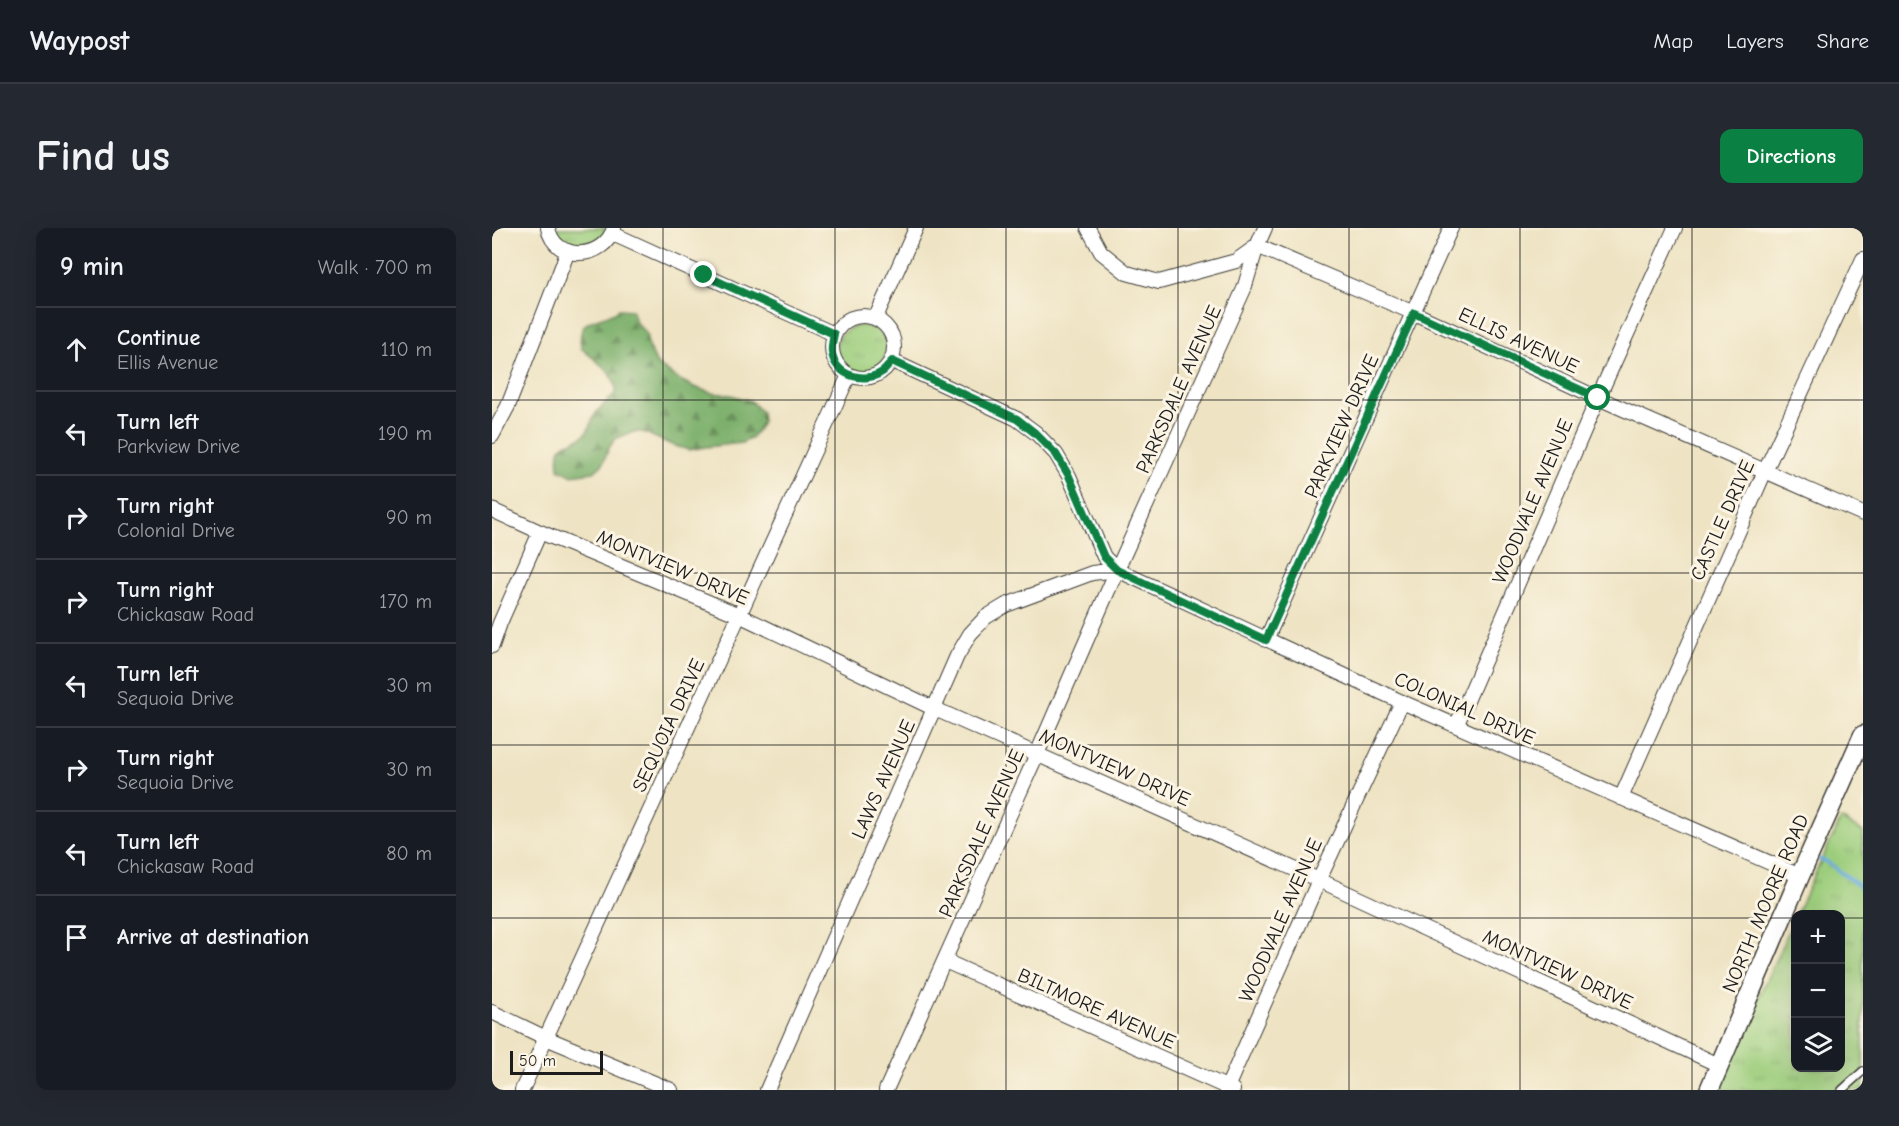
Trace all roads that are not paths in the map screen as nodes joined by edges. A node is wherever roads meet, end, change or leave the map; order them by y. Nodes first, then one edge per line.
1 (548, 228) edge
2 (916, 228) edge
3 (1088, 228) edge
4 (1265, 228) edge
5 (1451, 228) edge
6 (1675, 228) edge
7 (614, 231) edge
8 (1257, 246) junction
9 (568, 251) junction
10 (1863, 259) edge
11 (1414, 313) junction
12 (876, 317) junction
13 (834, 334) junction
14 (892, 361) junction
15 (849, 375) junction
16 (1598, 398) junction
17 (492, 436) edge
18 (1765, 471) junction
19 (492, 510) edge
20 (1863, 514) edge
21 (540, 532) junction
22 (1117, 570) junction
23 (739, 615) junction
24 (1266, 640) junction
25 (492, 646) edge
26 (1402, 702) junction
27 (935, 709) junction
28 (1456, 724) junction
29 (1863, 735) edge
30 (1037, 754) junction
31 (1621, 798) junction
32 (1800, 876) junction
33 (1319, 880) junction
34 (945, 962) junction
35 (492, 1012) edge
36 (546, 1038) junction
37 (1720, 1066) junction
38 (1863, 1071) edge
39 (1229, 1089) edge
40 (522, 1090) edge
41 (671, 1090) edge
42 (767, 1090) edge
43 (886, 1090) edge
44 (1709, 1090) edge
45 (1842, 1090) edge

1 - 9 street
2 - 12 street
3 - 8 street
4 - 8 street, PARKSDALE AVENUE
5 - 11 street, PARKVIEW DRIVE
6 - 16 street, WOODVALE AVENUE
7 - 9 street
7 - 13 street
8 - 11 street, ELLIS AVENUE
8 - 22 street, PARKSDALE AVENUE
9 - 17 street
10 - 18 street, CASTLE DRIVE
11 - 16 street, ELLIS AVENUE
11 - 24 street, PARKVIEW DRIVE
12 - 13 street
12 - 14 street
13 - 15 street
14 - 15 street
14 - 22 street
15 - 23 street, SEQUOIA DRIVE
16 - 18 street, ELLIS AVENUE
16 - 28 street, WOODVALE AVENUE
18 - 20 street, ELLIS AVENUE
18 - 31 street, CASTLE DRIVE
19 - 21 street, MONTVIEW DRIVE
21 - 23 street, MONTVIEW DRIVE
21 - 25 street
22 - 24 street, COLONIAL DRIVE
22 - 27 street, LAWS AVENUE
22 - 30 street, PARKSDALE AVENUE
23 - 27 street, MONTVIEW DRIVE
23 - 36 street, SEQUOIA DRIVE
24 - 26 street, COLONIAL DRIVE
26 - 28 street, COLONIAL DRIVE
26 - 33 street, WOODVALE AVENUE
27 - 30 street, MONTVIEW DRIVE
27 - 42 street, LAWS AVENUE
28 - 31 street, COLONIAL DRIVE
29 - 32 main road, NORTH MOORE ROAD
30 - 33 street, MONTVIEW DRIVE
30 - 34 street, PARKSDALE AVENUE
31 - 32 street, COLONIAL DRIVE
32 - 37 main road, NORTH MOORE ROAD
33 - 37 street, MONTVIEW DRIVE
33 - 39 street, WOODVALE AVENUE
34 - 39 street, BILTMORE AVENUE
34 - 43 street, PARKSDALE AVENUE
35 - 36 street
36 - 40 street, SEQUOIA DRIVE
36 - 41 street
37 - 44 main road, NORTH MOORE ROAD
38 - 45 lane

